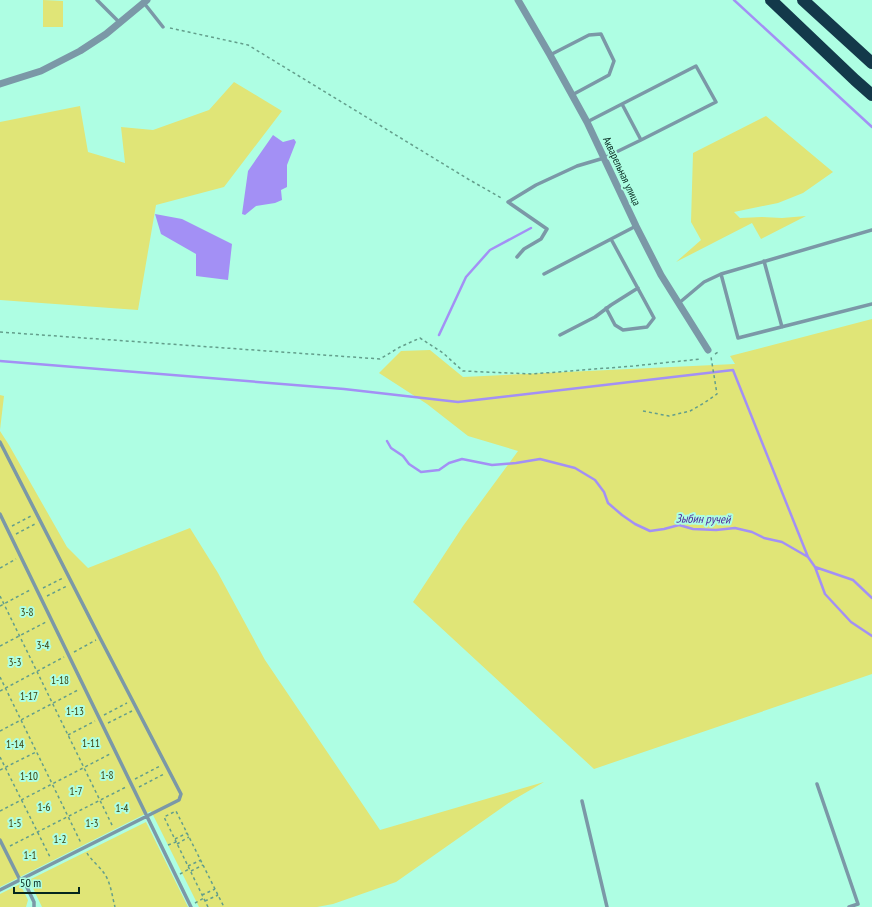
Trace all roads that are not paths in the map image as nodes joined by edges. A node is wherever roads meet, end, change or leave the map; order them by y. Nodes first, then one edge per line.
1 (97, 0) edge
2 (518, 0) edge
3 (771, 0) edge
4 (803, 0) edge
5 (145, 2) edge
6 (120, 23) junction
7 (163, 27) road end
8 (550, 55) junction
9 (872, 63) edge
10 (0, 84) edge
11 (572, 95) junction
12 (872, 95) edge
13 (622, 104) junction
14 (586, 122) junction
15 (641, 140) junction
16 (604, 158) junction
17 (636, 226) junction
18 (872, 230) edge
19 (611, 239) junction
20 (517, 257) dead end
21 (764, 261) junction
22 (544, 274) dead end
23 (721, 274) junction
24 (638, 288) junction
25 (678, 304) junction
26 (872, 304) edge
27 (606, 308) junction
28 (782, 327) junction
29 (560, 335) dead end
30 (708, 350) road end
31 (0, 442) edge
32 (4, 449) junction
33 (0, 451) edge
34 (0, 514) edge
35 (817, 784) dead end
36 (582, 801) dead end
37 (147, 816) junction
38 (0, 840) edge
39 (21, 880) junction
40 (0, 890) edge
41 (191, 906) edge
42 (34, 907) edge
43 (607, 907) edge
44 (849, 907) edge

1 - 6 lane
2 - 8 street, Акварельная улица
3 - 12 highway
4 - 9 highway
5 - 6 street
5 - 7 lane
6 - 10 street
8 - 11 street, Акварельная улица
8 - 11 lane
11 - 14 street, Акварельная улица
13 - 14 lane
13 - 15 lane
13 - 15 lane
14 - 16 street, Акварельная улица
15 - 16 lane
16 - 17 street, Акварельная улица
16 - 20 lane
17 - 19 lane
17 - 25 street, Акварельная улица
18 - 21 lane
19 - 22 lane
19 - 24 lane
21 - 23 lane
21 - 28 lane
23 - 25 lane
23 - 28 lane
24 - 27 lane
24 - 27 lane
25 - 30 street, Акварельная улица
26 - 28 lane
27 - 29 lane
31 - 32 lane
32 - 33 lane
32 - 37 lane
34 - 37 lane
35 - 44 lane
36 - 43 lane
37 - 39 lane
37 - 41 lane
38 - 39 lane
39 - 40 lane
39 - 42 lane

